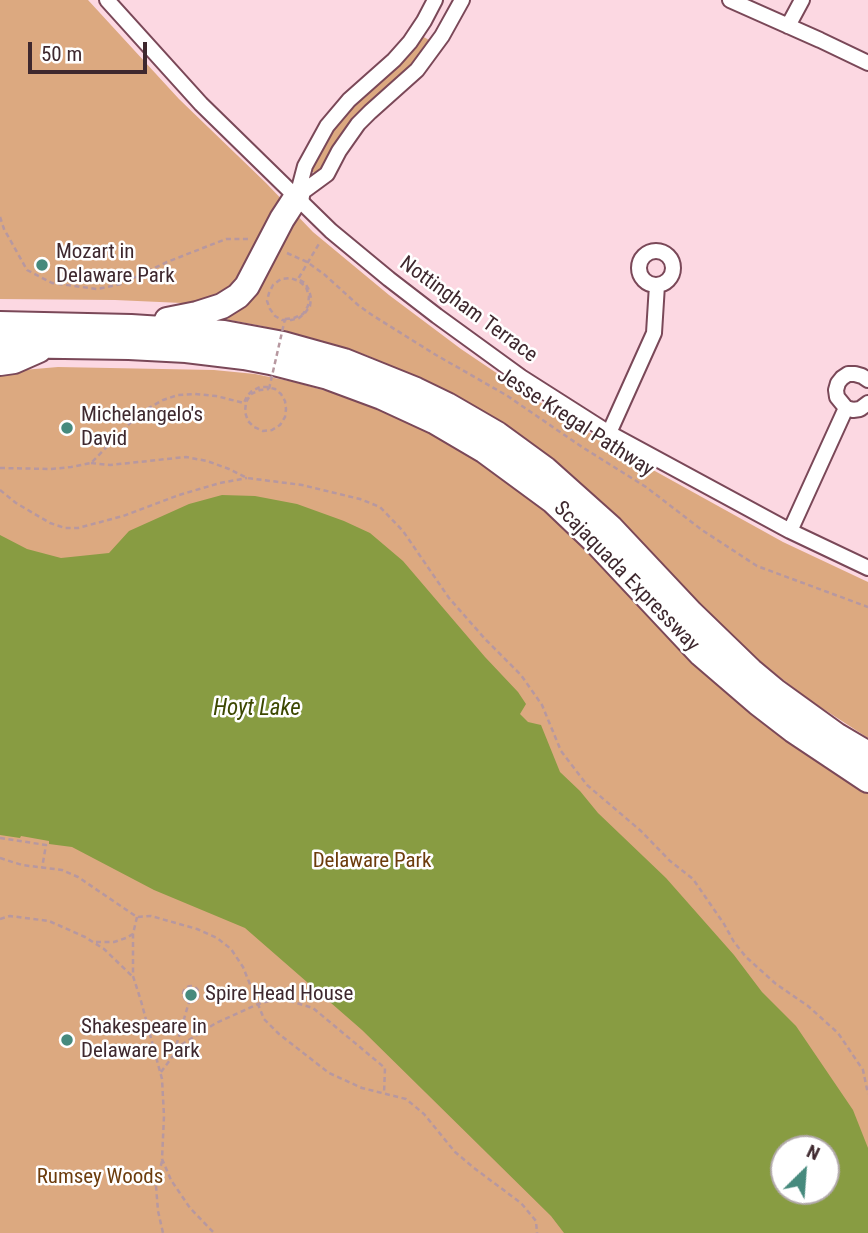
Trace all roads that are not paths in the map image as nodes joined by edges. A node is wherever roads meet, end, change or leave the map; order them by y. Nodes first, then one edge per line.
1 (107, 0) edge
2 (435, 0) edge
3 (462, 0) edge
4 (730, 0) edge
5 (802, 0) edge
6 (424, 22) junction
7 (788, 26) junction
8 (442, 36) junction
9 (868, 63) edge
10 (297, 196) junction
11 (657, 285) dead end
12 (0, 324) edge
13 (131, 327) junction
14 (0, 345) edge
15 (49, 345) junction
16 (0, 363) edge
17 (868, 380) edge
18 (868, 403) edge
19 (846, 408) junction
20 (609, 433) junction
21 (790, 531) junction
22 (868, 568) edge
23 (868, 754) edge
24 (868, 780) edge

1 - 10 street, Nottingham Terrace
2 - 6 street
3 - 8 street
4 - 7 street
5 - 7 street
6 - 8 street
6 - 10 street
7 - 9 street
8 - 10 street
10 - 13 highway
10 - 20 street, Nottingham Terrace
11 - 20 street
12 - 13 highway, Scajaquada Expressway
13 - 23 highway, Scajaquada Expressway
14 - 15 highway, Scajaquada Expressway
15 - 16 highway
15 - 24 highway, Scajaquada Expressway
17 - 19 street
18 - 19 street
19 - 21 street
20 - 21 street, Nottingham Terrace
21 - 22 street, Nottingham Terrace

